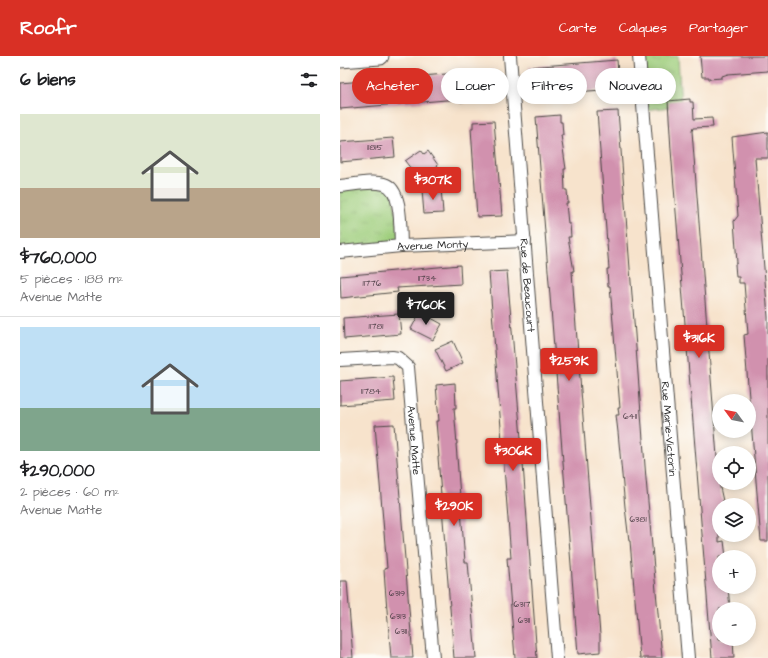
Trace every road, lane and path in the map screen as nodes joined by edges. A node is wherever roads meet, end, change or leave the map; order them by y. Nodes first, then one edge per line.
1 (380, 56) edge
2 (510, 56) edge
3 (639, 56) edge
4 (340, 59) edge
5 (340, 186) edge
6 (525, 241) junction
7 (401, 246) junction
8 (340, 252) edge
9 (340, 360) edge
10 (433, 658) edge
11 (556, 658) edge
12 (688, 658) edge

1 - 4 main road
2 - 6 street, Rue de Beaucourt
3 - 12 street, Rue Marie-Victorin
5 - 7 street
6 - 7 street, Avenue Monty
6 - 11 street, Rue de Beaucourt
7 - 8 street, Avenue Monty
9 - 10 street, Avenue Matte

